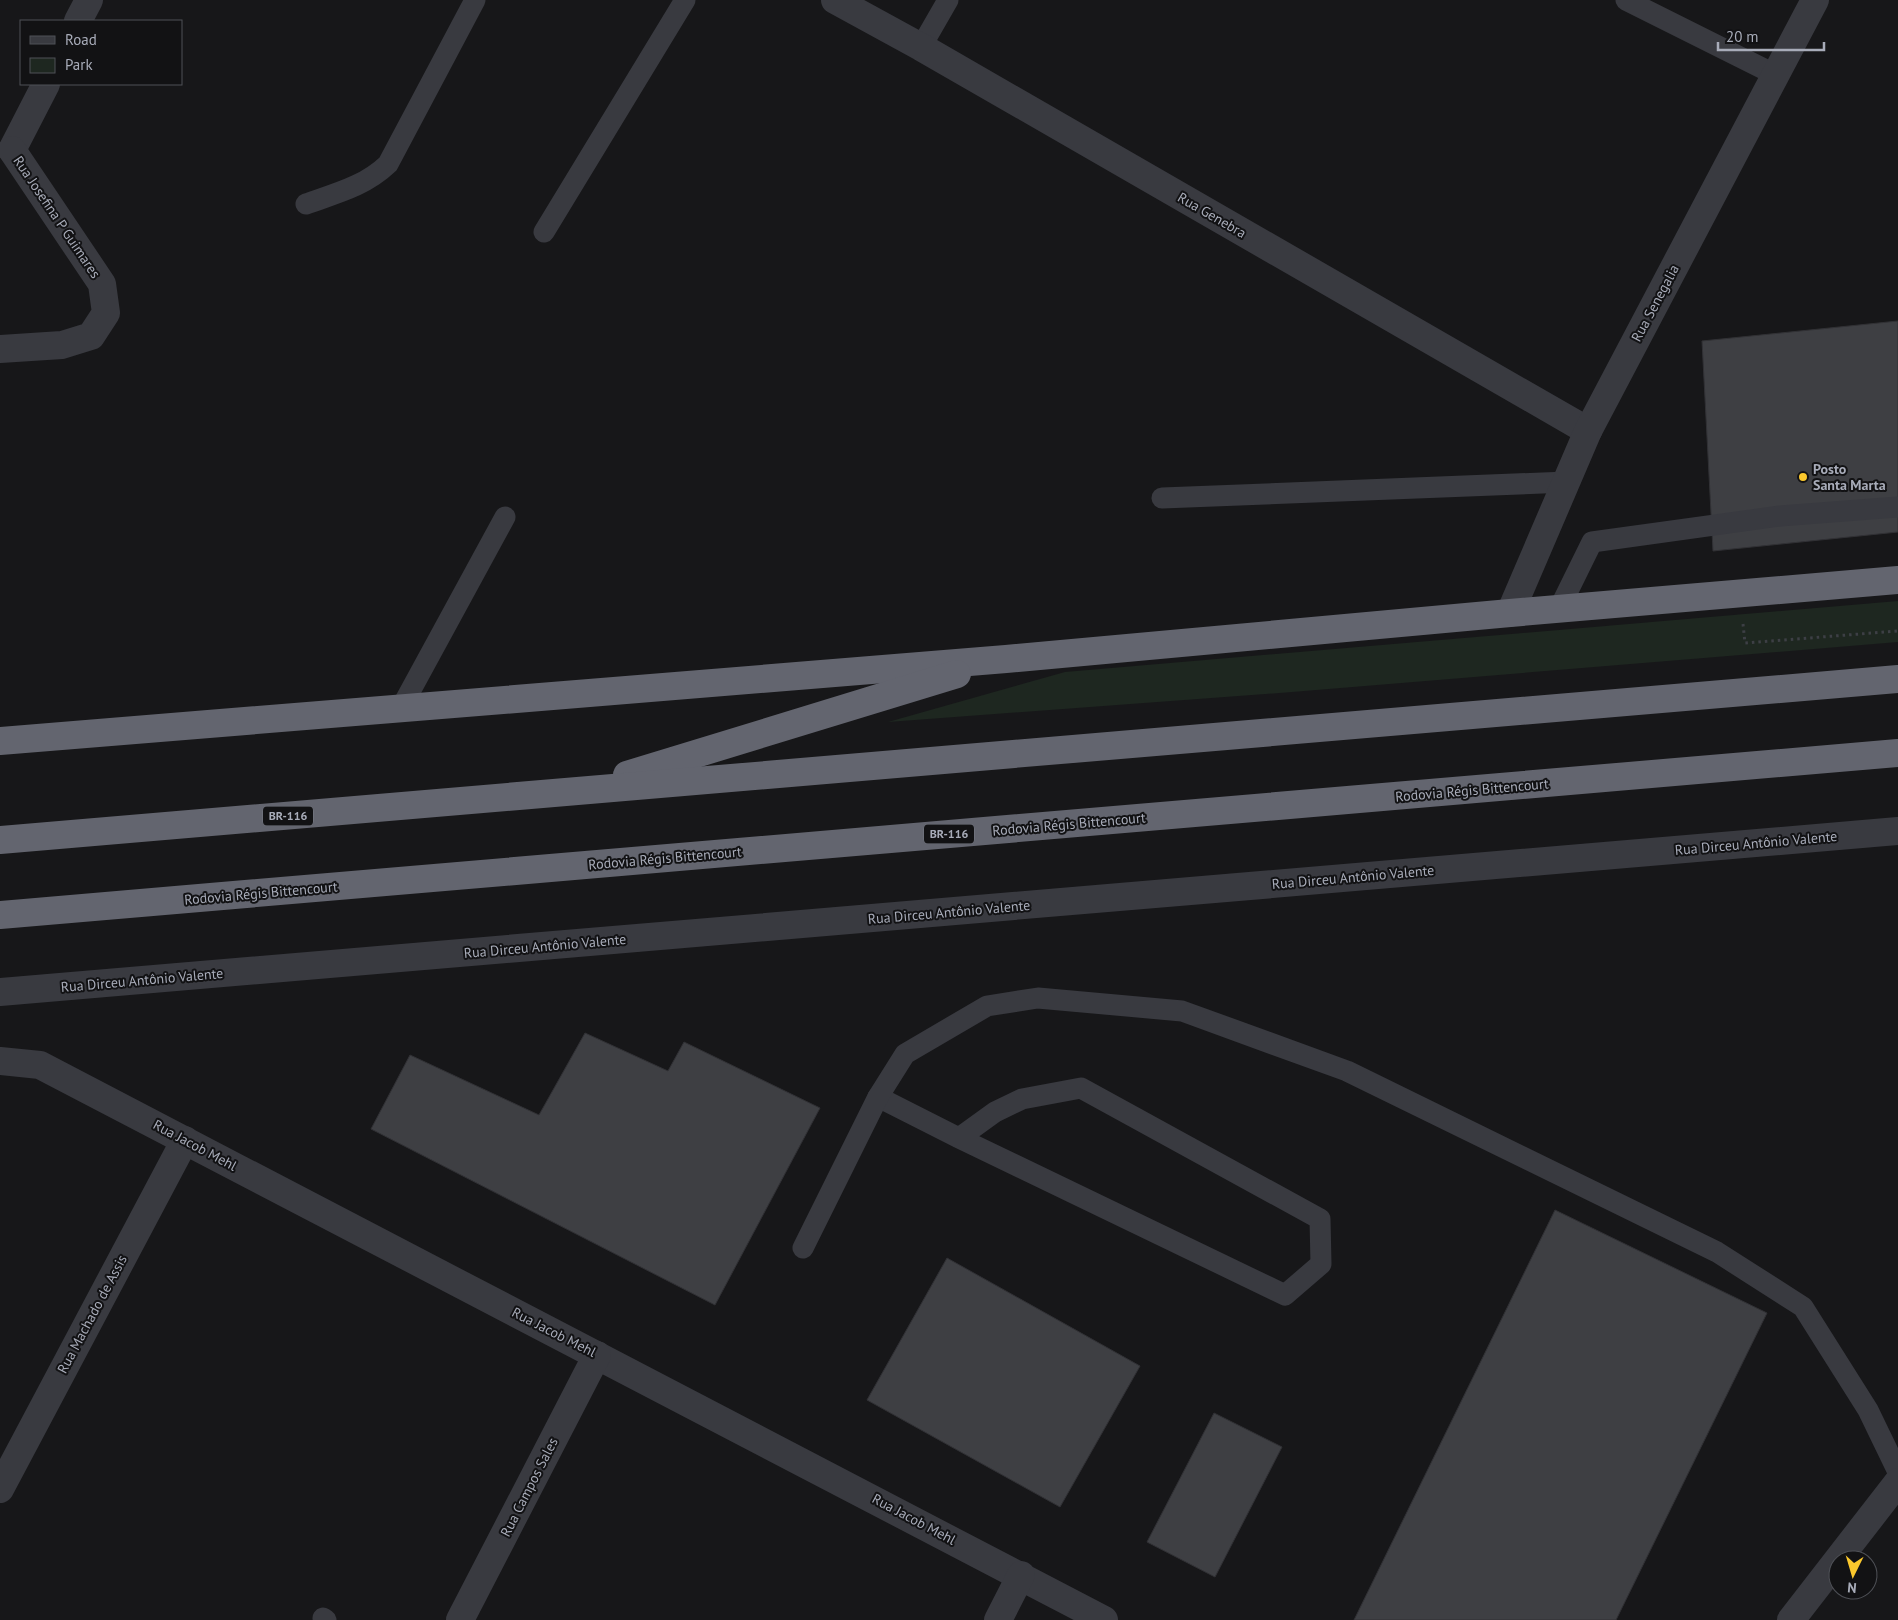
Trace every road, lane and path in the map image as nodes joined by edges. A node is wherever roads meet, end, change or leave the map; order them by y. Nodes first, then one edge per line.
1 (88, 0) edge
2 (474, 0) edge
3 (685, 0) edge
4 (835, 0) edge
5 (948, 0) edge
6 (1626, 0) edge
7 (1815, 0) edge
8 (78, 20) edge
9 (920, 47) junction
10 (1776, 74) junction
11 (45, 85) edge
12 (6, 150) edge
13 (306, 204) dead end
14 (544, 232) dead end
15 (0, 349) edge
16 (1588, 431) junction
17 (1567, 482) junction
18 (1162, 498) dead end
19 (1898, 507) edge
20 (505, 517) dead end
21 (1898, 580) edge
22 (1740, 594) junction
23 (1560, 609) junction
24 (1510, 613) junction
25 (1898, 631) edge
26 (1006, 659) junction
27 (1898, 679) edge
28 (401, 708) junction
29 (0, 741) edge
30 (1898, 753) edge
31 (575, 791) junction
32 (1898, 831) edge
33 (0, 840) edge
34 (0, 915) edge
35 (0, 992) edge
36 (0, 1061) edge
37 (878, 1097) junction
38 (959, 1138) junction
39 (185, 1140) junction
40 (803, 1248) dead end
41 (597, 1355) junction
42 (1898, 1472) edge
43 (1898, 1482) edge
44 (0, 1489) edge
45 (1021, 1575) junction
46 (460, 1620) edge
47 (998, 1620) edge
48 (1104, 1620) edge
49 (1791, 1620) edge

1 - 8 street
2 - 13 lane
3 - 14 lane
4 - 9 street, Rua Genebra
5 - 9 lane
6 - 10 lane
7 - 10 street, Rua Senegalia
9 - 16 street, Rua Genebra
10 - 16 street, Rua Senegalia
11 - 12 street
12 - 15 street, Rua Josefina P Guimares
16 - 17 street, Rua Senegalia
17 - 18 lane
17 - 24 street, Rua Senegalia
19 - 23 lane
20 - 28 lane
21 - 22 highway
22 - 23 highway
22 - 25 path
23 - 24 highway
24 - 26 highway
26 - 28 highway
26 - 31 highway
27 - 31 highway, BR-116
28 - 29 highway
30 - 34 highway, Rodovia Régis Bittencourt / BR-116
31 - 33 highway, BR-116
32 - 35 street, Rua Dirceu Antônio Valente
36 - 39 street, Rua Jacob Mehl
37 - 38 lane
37 - 40 lane
37 - 42 lane
38 - 38 lane
39 - 41 street, Rua Jacob Mehl
39 - 44 street, Rua Machado de Assis
41 - 45 street, Rua Jacob Mehl
41 - 46 street, Rua Campos Sales
43 - 49 street
45 - 47 street
45 - 48 street, Rua Jacob Mehl

